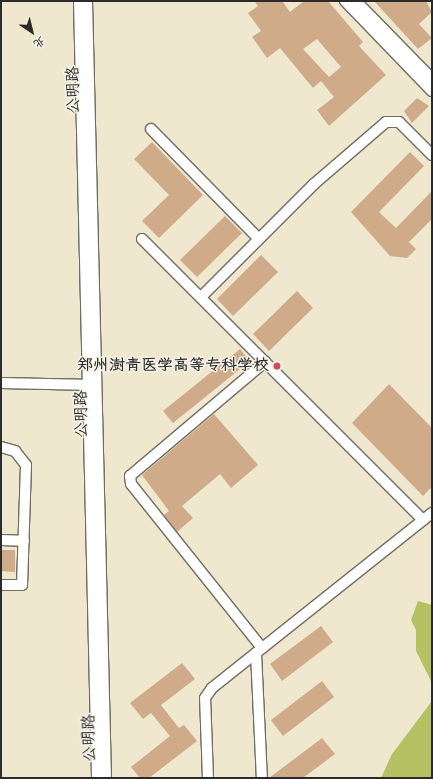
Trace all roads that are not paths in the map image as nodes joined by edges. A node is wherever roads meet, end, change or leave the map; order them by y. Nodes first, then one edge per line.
1 (79, 1) edge
2 (88, 1) edge
3 (345, 1) edge
4 (356, 1) edge
5 (432, 79) edge
6 (432, 91) edge
7 (151, 129) dead end
8 (432, 155) edge
9 (142, 239) dead end
10 (259, 239) junction
11 (201, 297) junction
12 (265, 362) junction
13 (1, 382) edge
14 (92, 384) junction
15 (1, 446) edge
16 (432, 513) edge
17 (423, 520) junction
18 (1, 540) edge
19 (24, 541) junction
20 (1, 585) edge
21 (259, 651) junction
22 (98, 778) edge
23 (106, 778) edge
24 (208, 778) edge
25 (262, 778) edge

1 - 14 street, 公明路
2 - 14 street, 公明路
3 - 6 street
4 - 5 street
7 - 10 street
8 - 10 street
9 - 11 street
10 - 11 street
11 - 12 street
12 - 17 street
12 - 21 street
13 - 14 street
14 - 22 street, 公明路
14 - 23 street, 公明路
15 - 19 street
16 - 17 street
17 - 21 street
18 - 19 street
19 - 20 street
21 - 24 street
21 - 25 street

